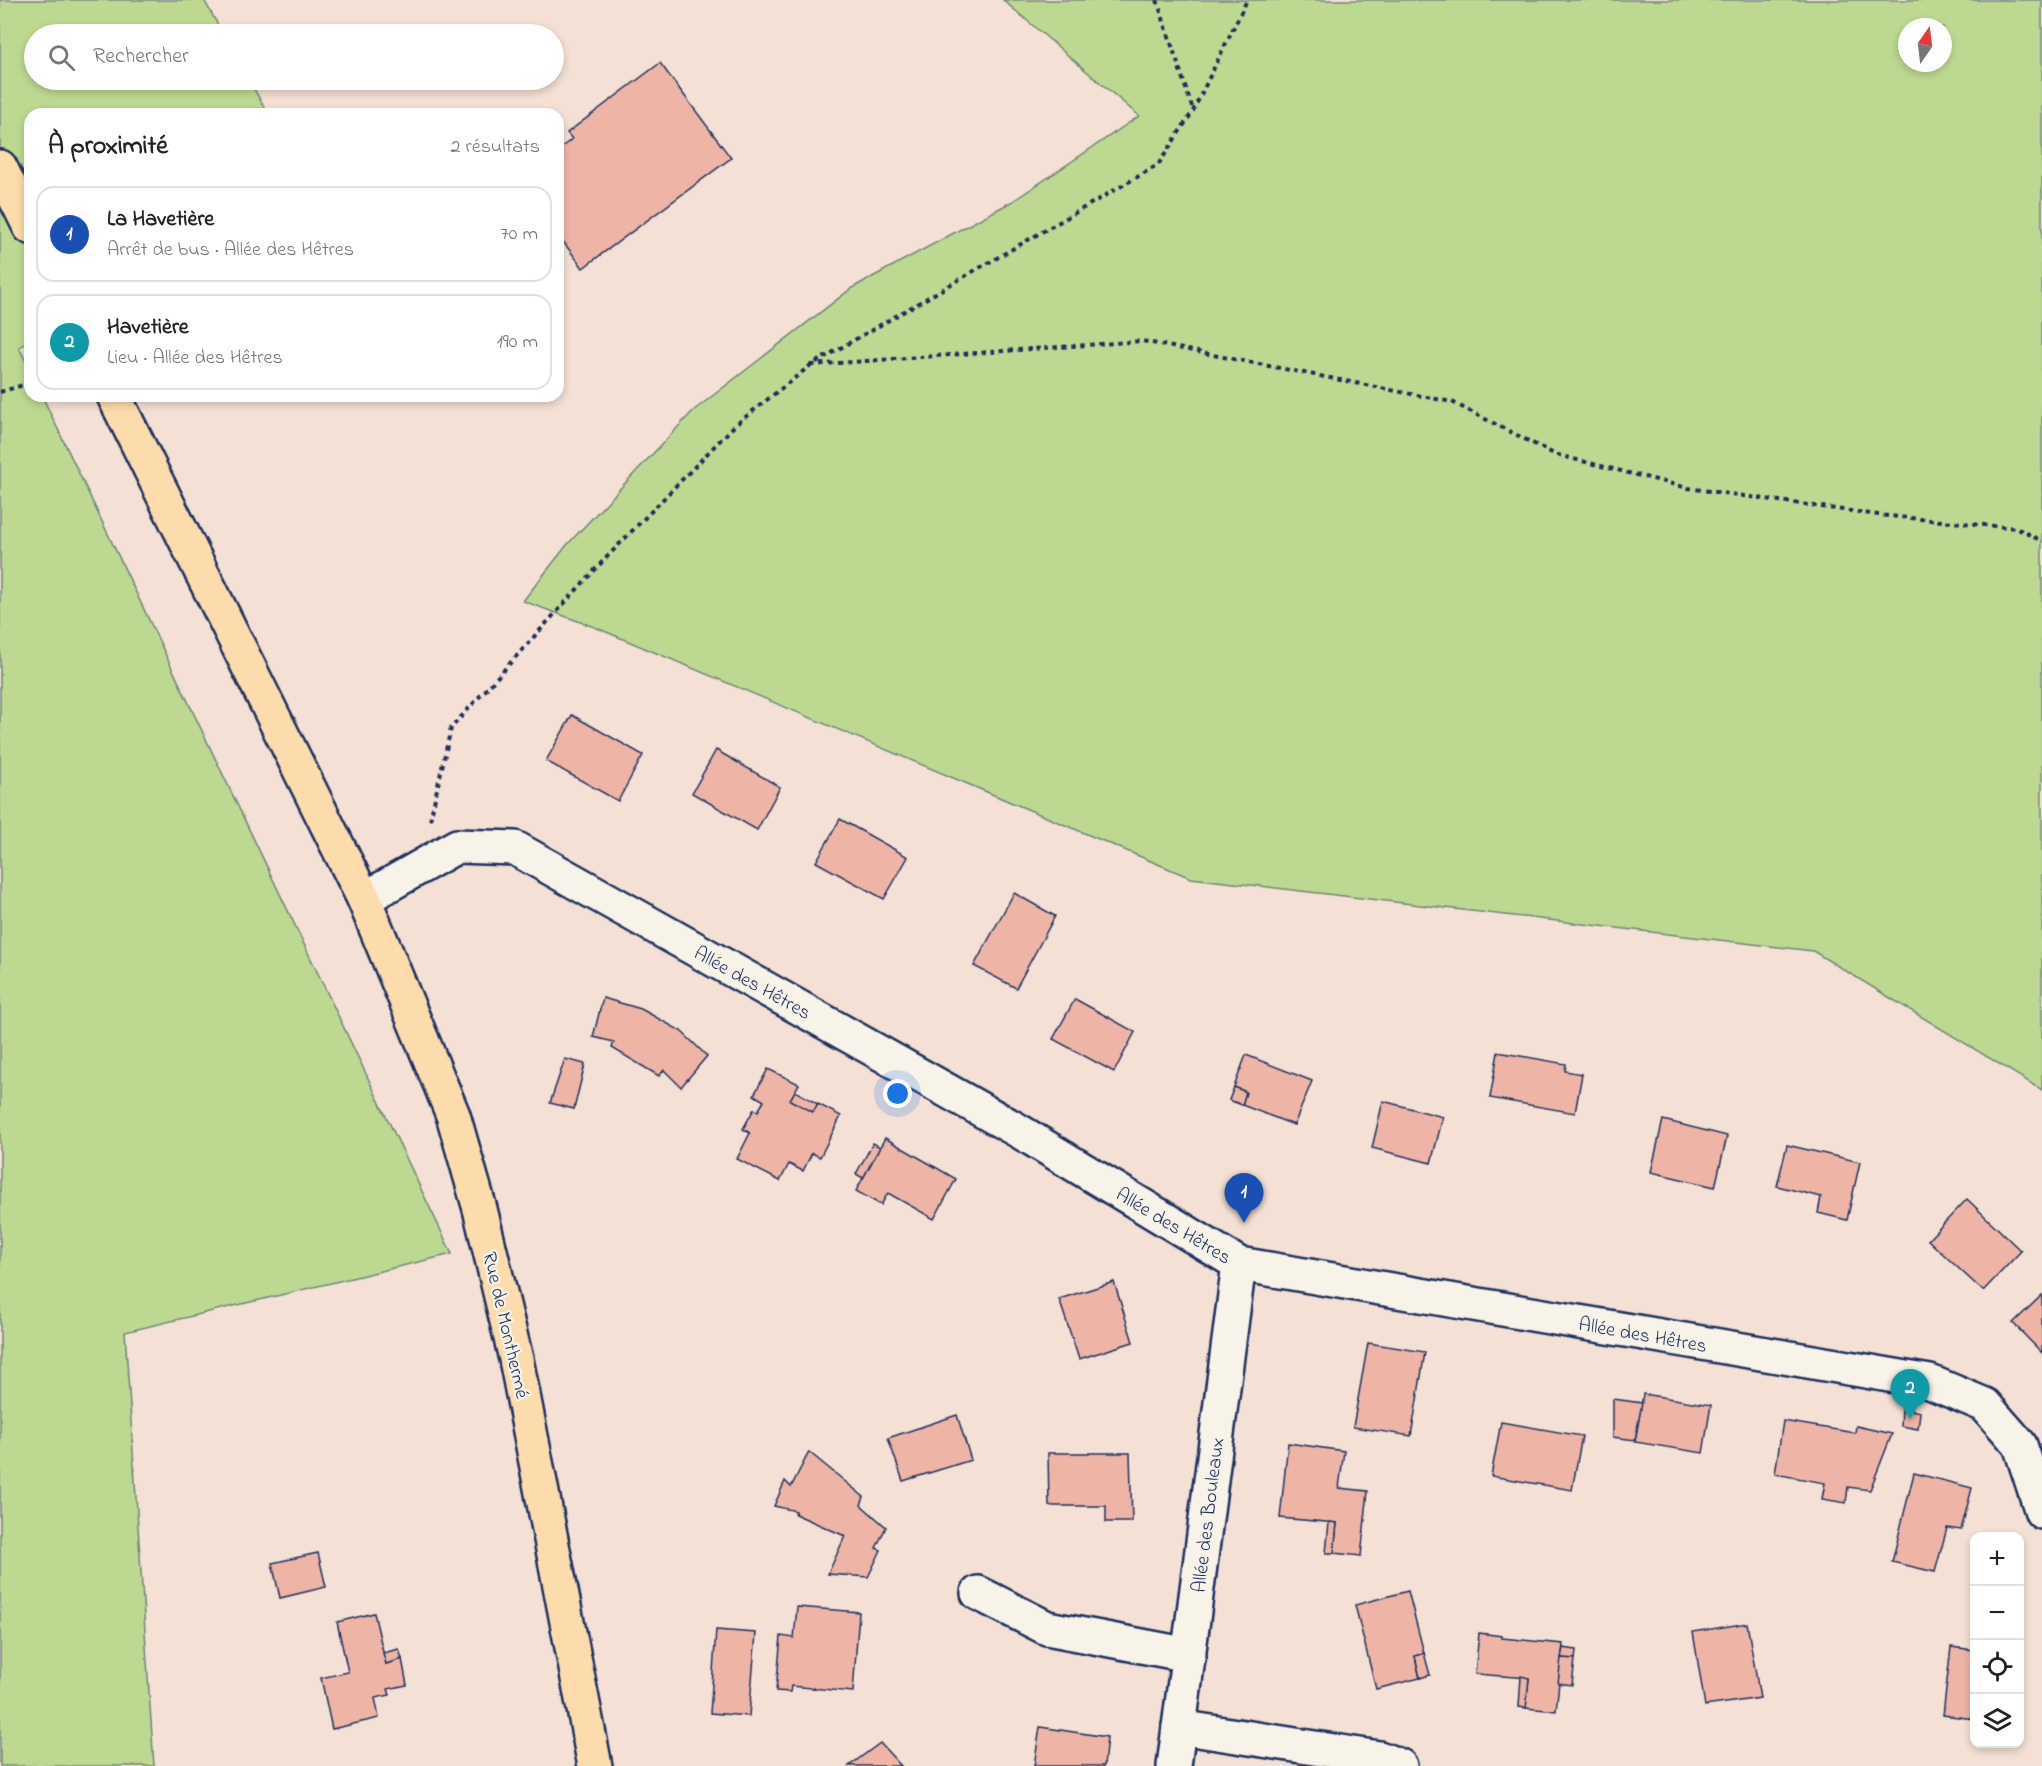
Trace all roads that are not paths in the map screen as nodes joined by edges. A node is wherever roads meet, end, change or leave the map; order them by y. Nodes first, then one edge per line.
1 (0, 167) edge
2 (24, 215) edge
3 (117, 402) edge
4 (364, 899) junction
5 (1239, 1264) junction
6 (2042, 1512) edge
7 (978, 1593) dead end
8 (1189, 1655) junction
9 (1179, 1727) junction
10 (595, 1766) edge
11 (1174, 1766) edge
12 (1400, 1766) edge

1 - 2 main road
3 - 4 main road, Rue de Monthermé
4 - 5 street, Allée des Hêtres
4 - 10 main road, Rue de Monthermé
5 - 6 street, Allée des Hêtres
5 - 8 street, Allée des Bouleaux
7 - 8 street
8 - 9 street, Allée des Bouleaux
9 - 11 street, Allée des Bouleaux
9 - 12 street

